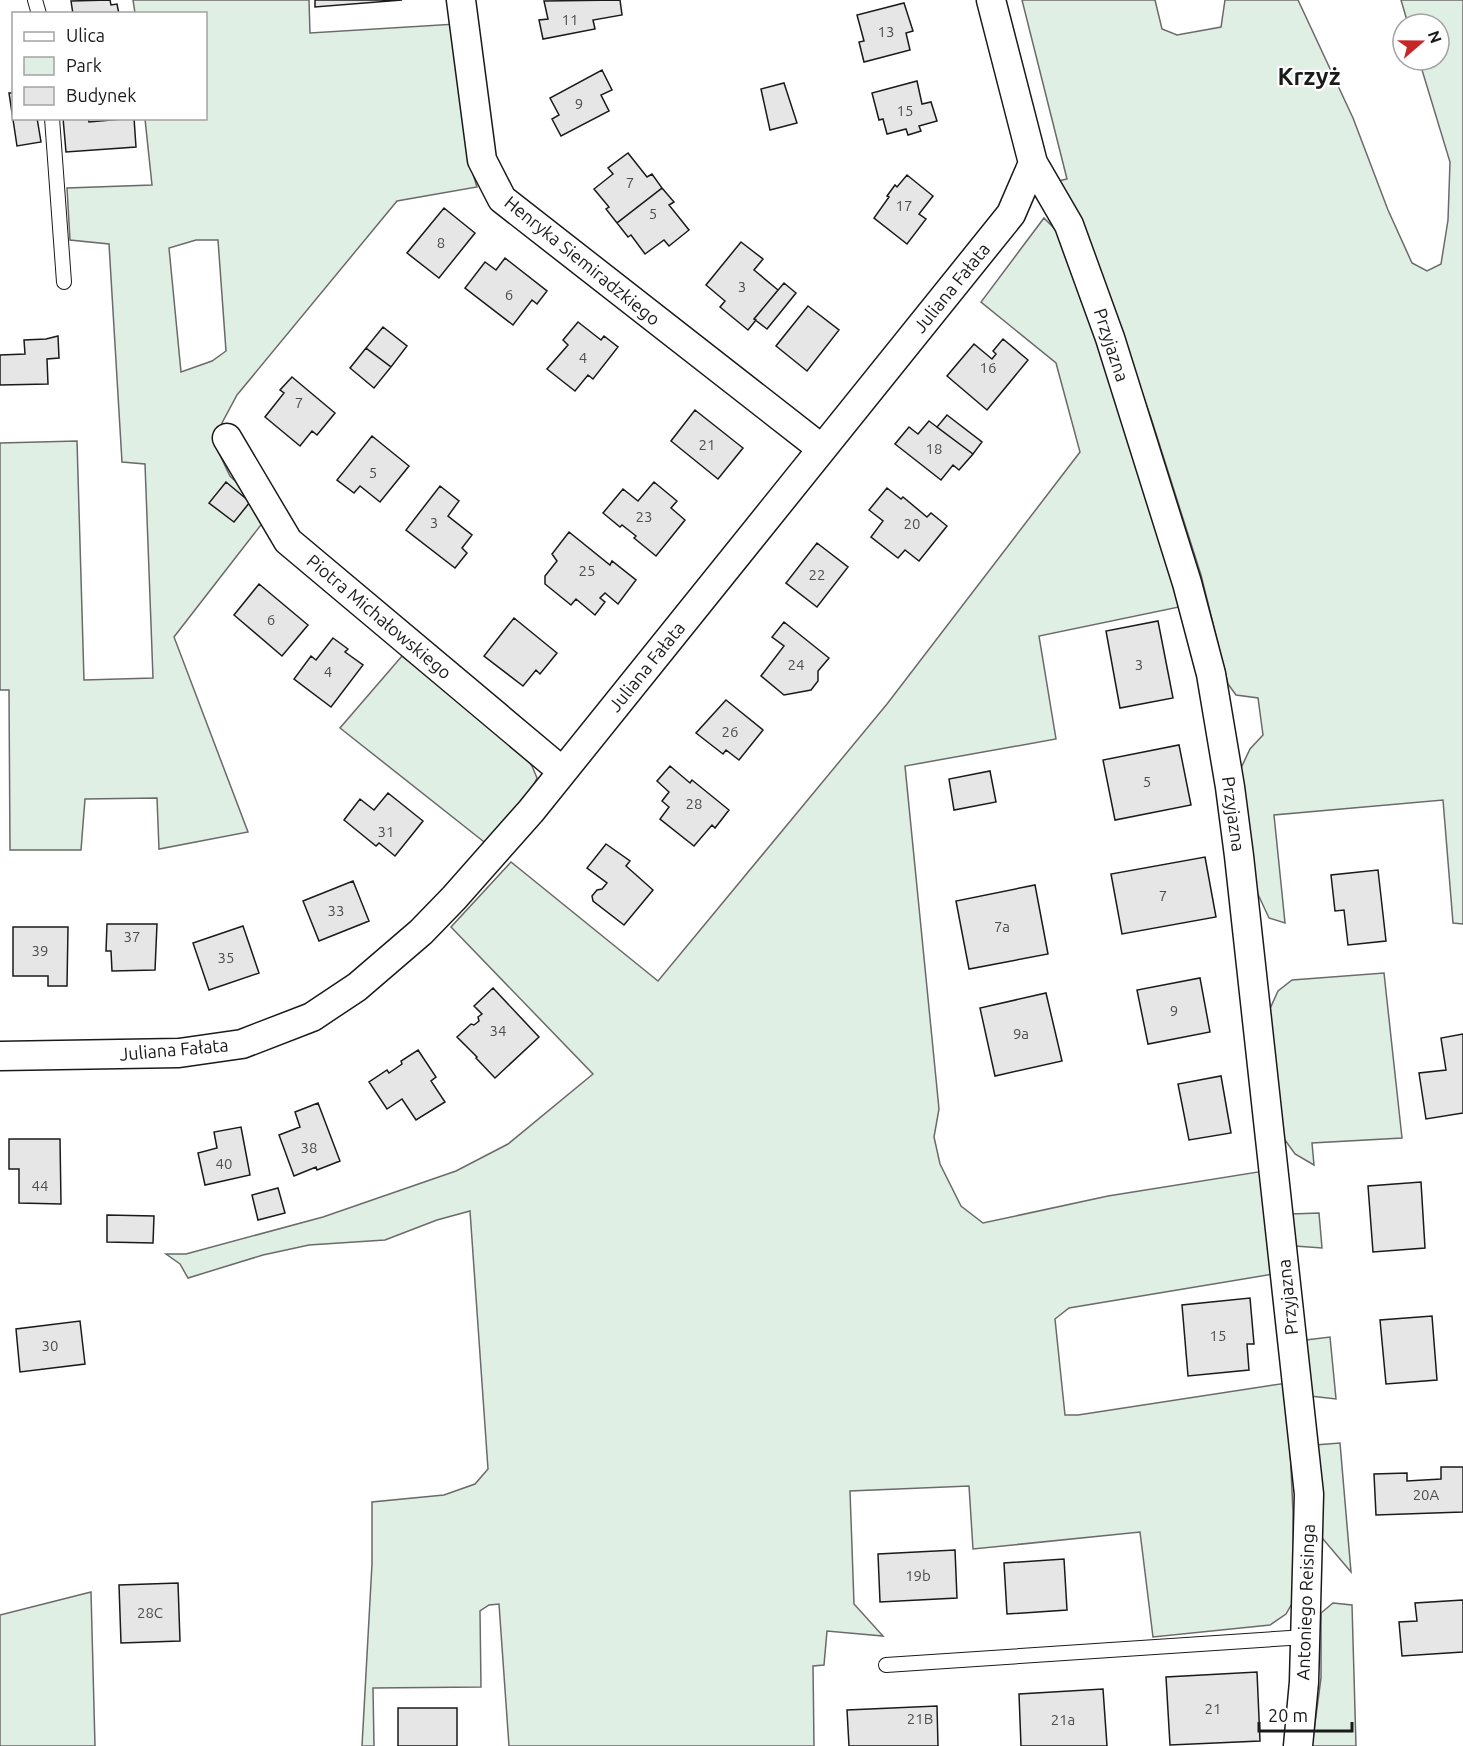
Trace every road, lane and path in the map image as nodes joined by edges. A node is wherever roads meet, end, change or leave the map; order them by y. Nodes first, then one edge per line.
1 (461, 0) edge
2 (991, 0) edge
3 (52, 120) edge
4 (1033, 163) junction
5 (64, 282) dead end
6 (227, 438) dead end
7 (822, 449) junction
8 (562, 771) junction
9 (0, 1056) edge
10 (1309, 1494) joint
11 (1305, 1637) junction
12 (886, 1665) dead end
13 (1298, 1746) edge

1 - 7 street, Henryka Siemiradzkiego
2 - 4 street
3 - 5 lane
4 - 7 street, Juliana Fałata
4 - 10 street, Przyjazna
6 - 8 street, Piotra Michałowskiego
7 - 8 street, Juliana Fałata
8 - 9 street, Juliana Fałata
10 - 11 street, Antoniego Reisinga
11 - 12 lane
11 - 13 street, Antoniego Reisinga

